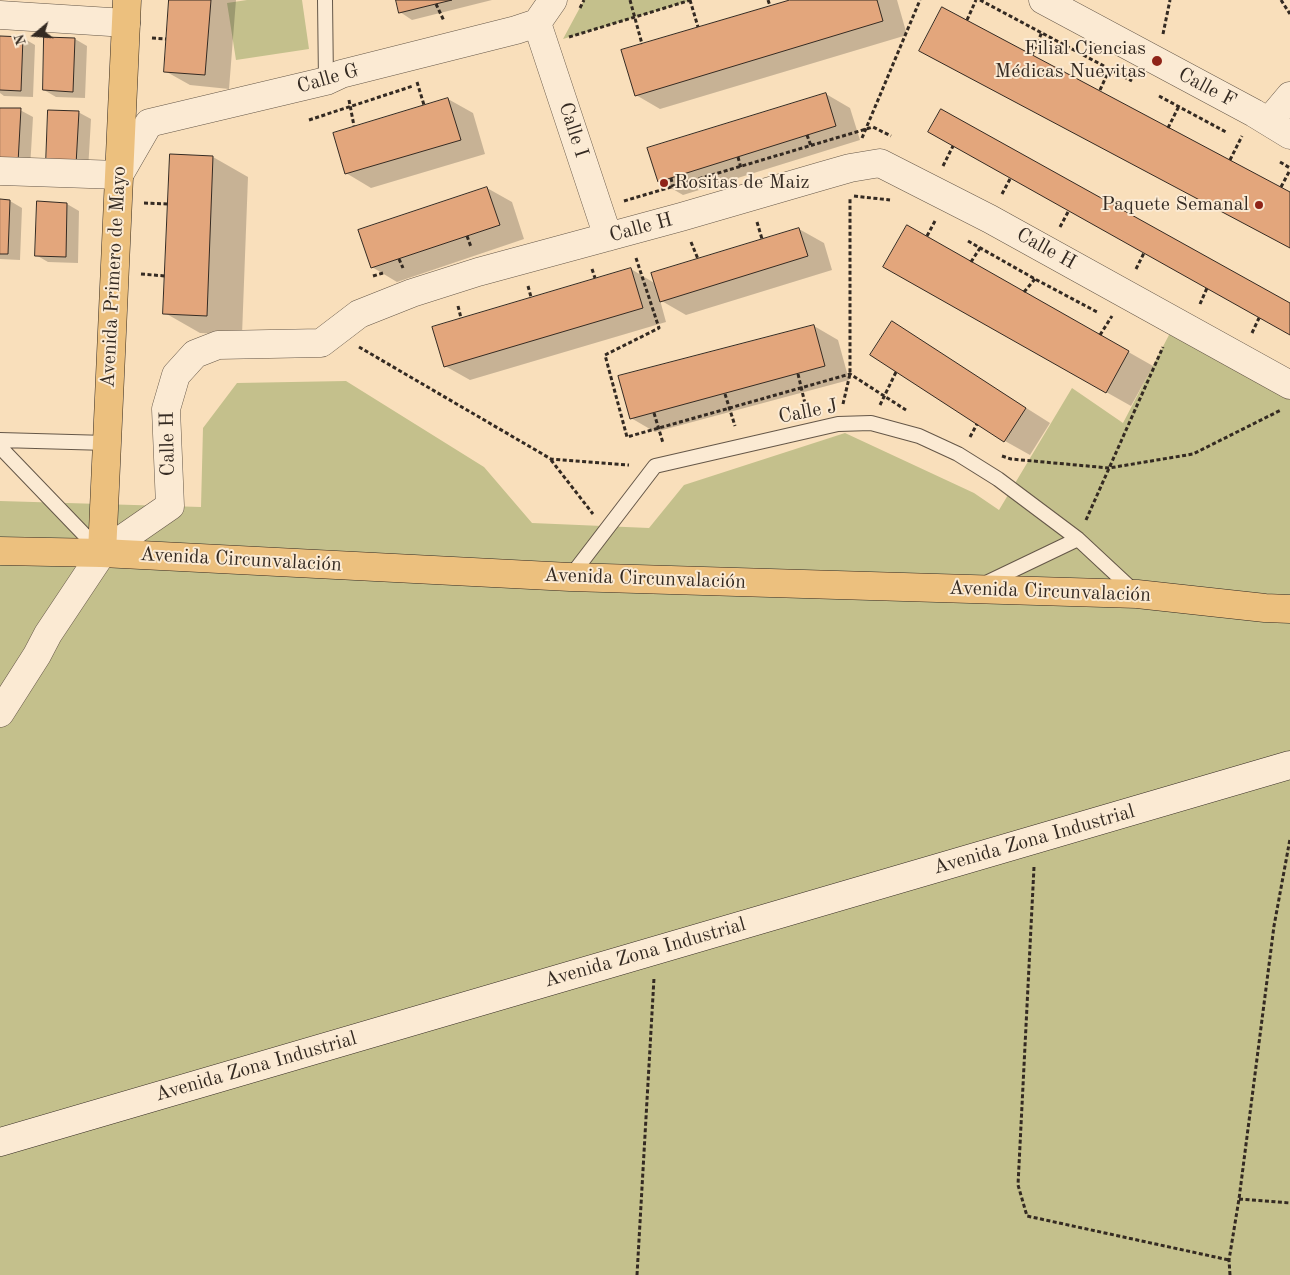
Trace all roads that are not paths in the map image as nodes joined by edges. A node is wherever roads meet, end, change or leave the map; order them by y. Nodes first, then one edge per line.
1 (325, 0) edge
2 (553, 0) edge
3 (1043, 0) edge
4 (127, 11) edge
5 (0, 15) edge
6 (538, 23) junction
7 (326, 81) junction
8 (1290, 96) edge
9 (1279, 128) edge
10 (0, 171) edge
11 (119, 175) junction
12 (617, 234) junction
13 (1286, 398) edge
14 (0, 440) edge
15 (107, 443) junction
16 (0, 447) edge
17 (1078, 539) junction
18 (0, 551) edge
19 (102, 553) junction
20 (570, 577) junction
21 (973, 589) junction
22 (1137, 594) junction
23 (1290, 609) edge
24 (0, 676) edge
25 (2, 711) edge
26 (1290, 765) edge
27 (0, 1142) edge

1 - 7 lane
2 - 6 street
3 - 9 street, Calle F
4 - 5 street
4 - 11 main road, Avenida Primero de Mayo
6 - 7 street, Calle G
6 - 12 street, Calle I
7 - 11 street, Calle G
8 - 9 street
10 - 11 street
11 - 15 main road, Avenida Primero de Mayo
12 - 13 street, Calle H
12 - 19 street, Calle H
14 - 15 lane
15 - 19 main road, Avenida Primero de Mayo
16 - 19 lane
17 - 20 lane, Calle J
17 - 21 lane
17 - 22 lane, Calle J
18 - 19 main road, Avenida Circunvalación
19 - 20 main road, Avenida Circunvalación
19 - 25 street
20 - 21 main road, Avenida Circunvalación
21 - 22 main road, Avenida Circunvalación
22 - 23 main road, Avenida Circunvalación
24 - 25 street
26 - 27 street, Avenida Zona Industrial

